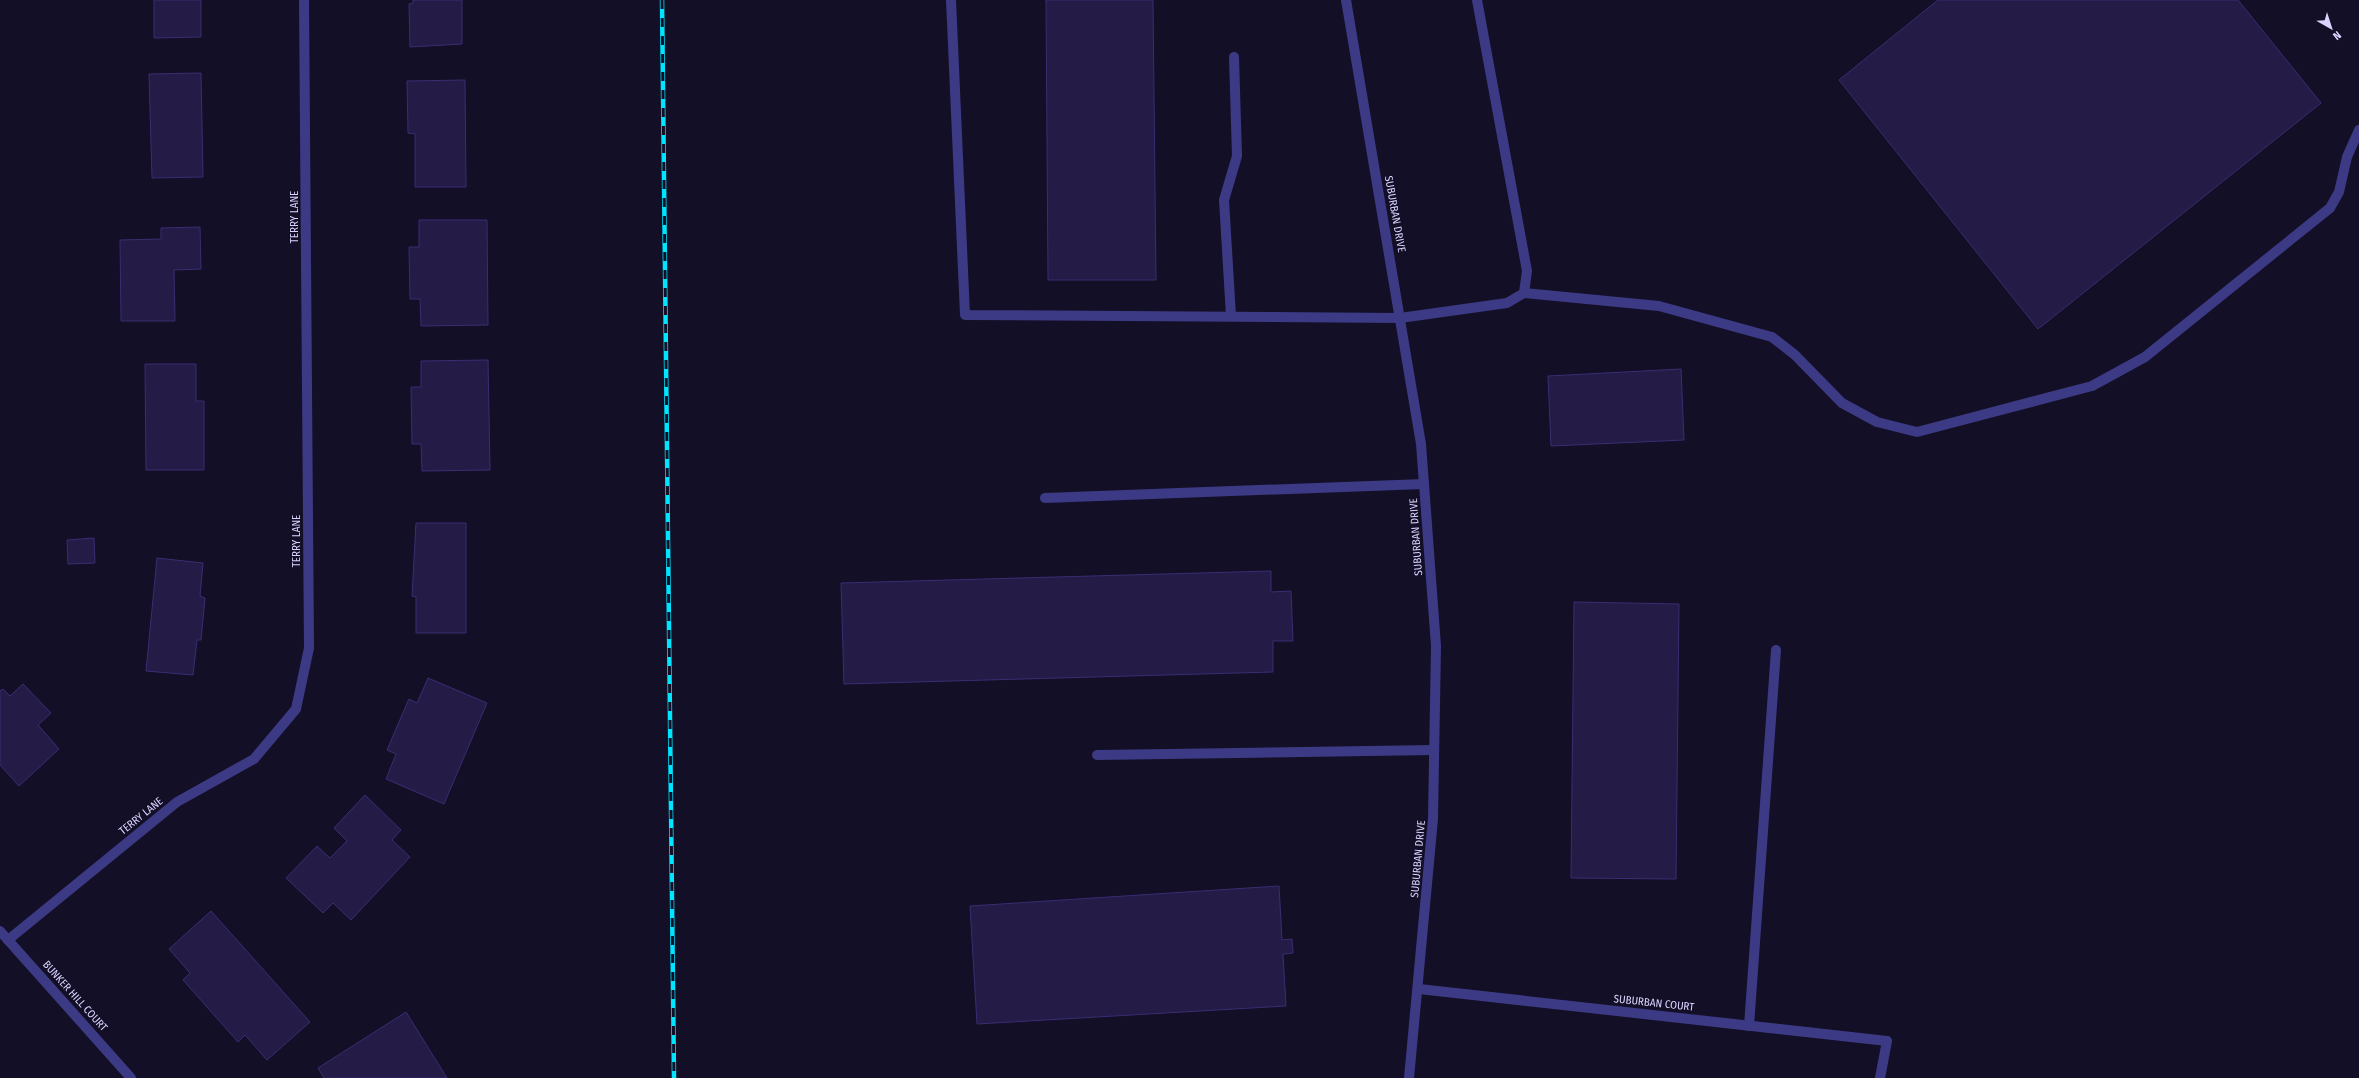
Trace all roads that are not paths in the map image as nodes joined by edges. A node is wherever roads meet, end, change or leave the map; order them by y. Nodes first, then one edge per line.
1 (304, 0) edge
2 (951, 0) edge
3 (1346, 0) edge
4 (1477, 0) edge
5 (1234, 57) dead end
6 (2359, 130) edge
7 (1524, 293) junction
8 (1231, 316) junction
9 (1400, 318) junction
10 (1424, 484) junction
11 (1045, 498) dead end
12 (1776, 650) dead end
13 (1434, 750) junction
14 (1097, 755) dead end
15 (0, 931) edge
16 (8, 940) junction
17 (1419, 989) junction
18 (1749, 1026) junction
19 (131, 1078) edge
20 (1409, 1078) edge
21 (1880, 1078) edge

1 - 16 street, TERRY LANE
2 - 8 street
3 - 9 street, SUBURBAN DRIVE
4 - 7 street
5 - 8 street
6 - 7 street
7 - 9 street
8 - 9 street
9 - 10 street, SUBURBAN DRIVE
10 - 11 street
10 - 13 street, SUBURBAN DRIVE
12 - 18 street
13 - 14 street
13 - 17 street, SUBURBAN DRIVE
15 - 16 street, BUNKER HILL COURT
16 - 19 street, BUNKER HILL COURT
17 - 18 street, SUBURBAN COURT
17 - 20 street, SUBURBAN DRIVE
18 - 21 street, SUBURBAN COURT

